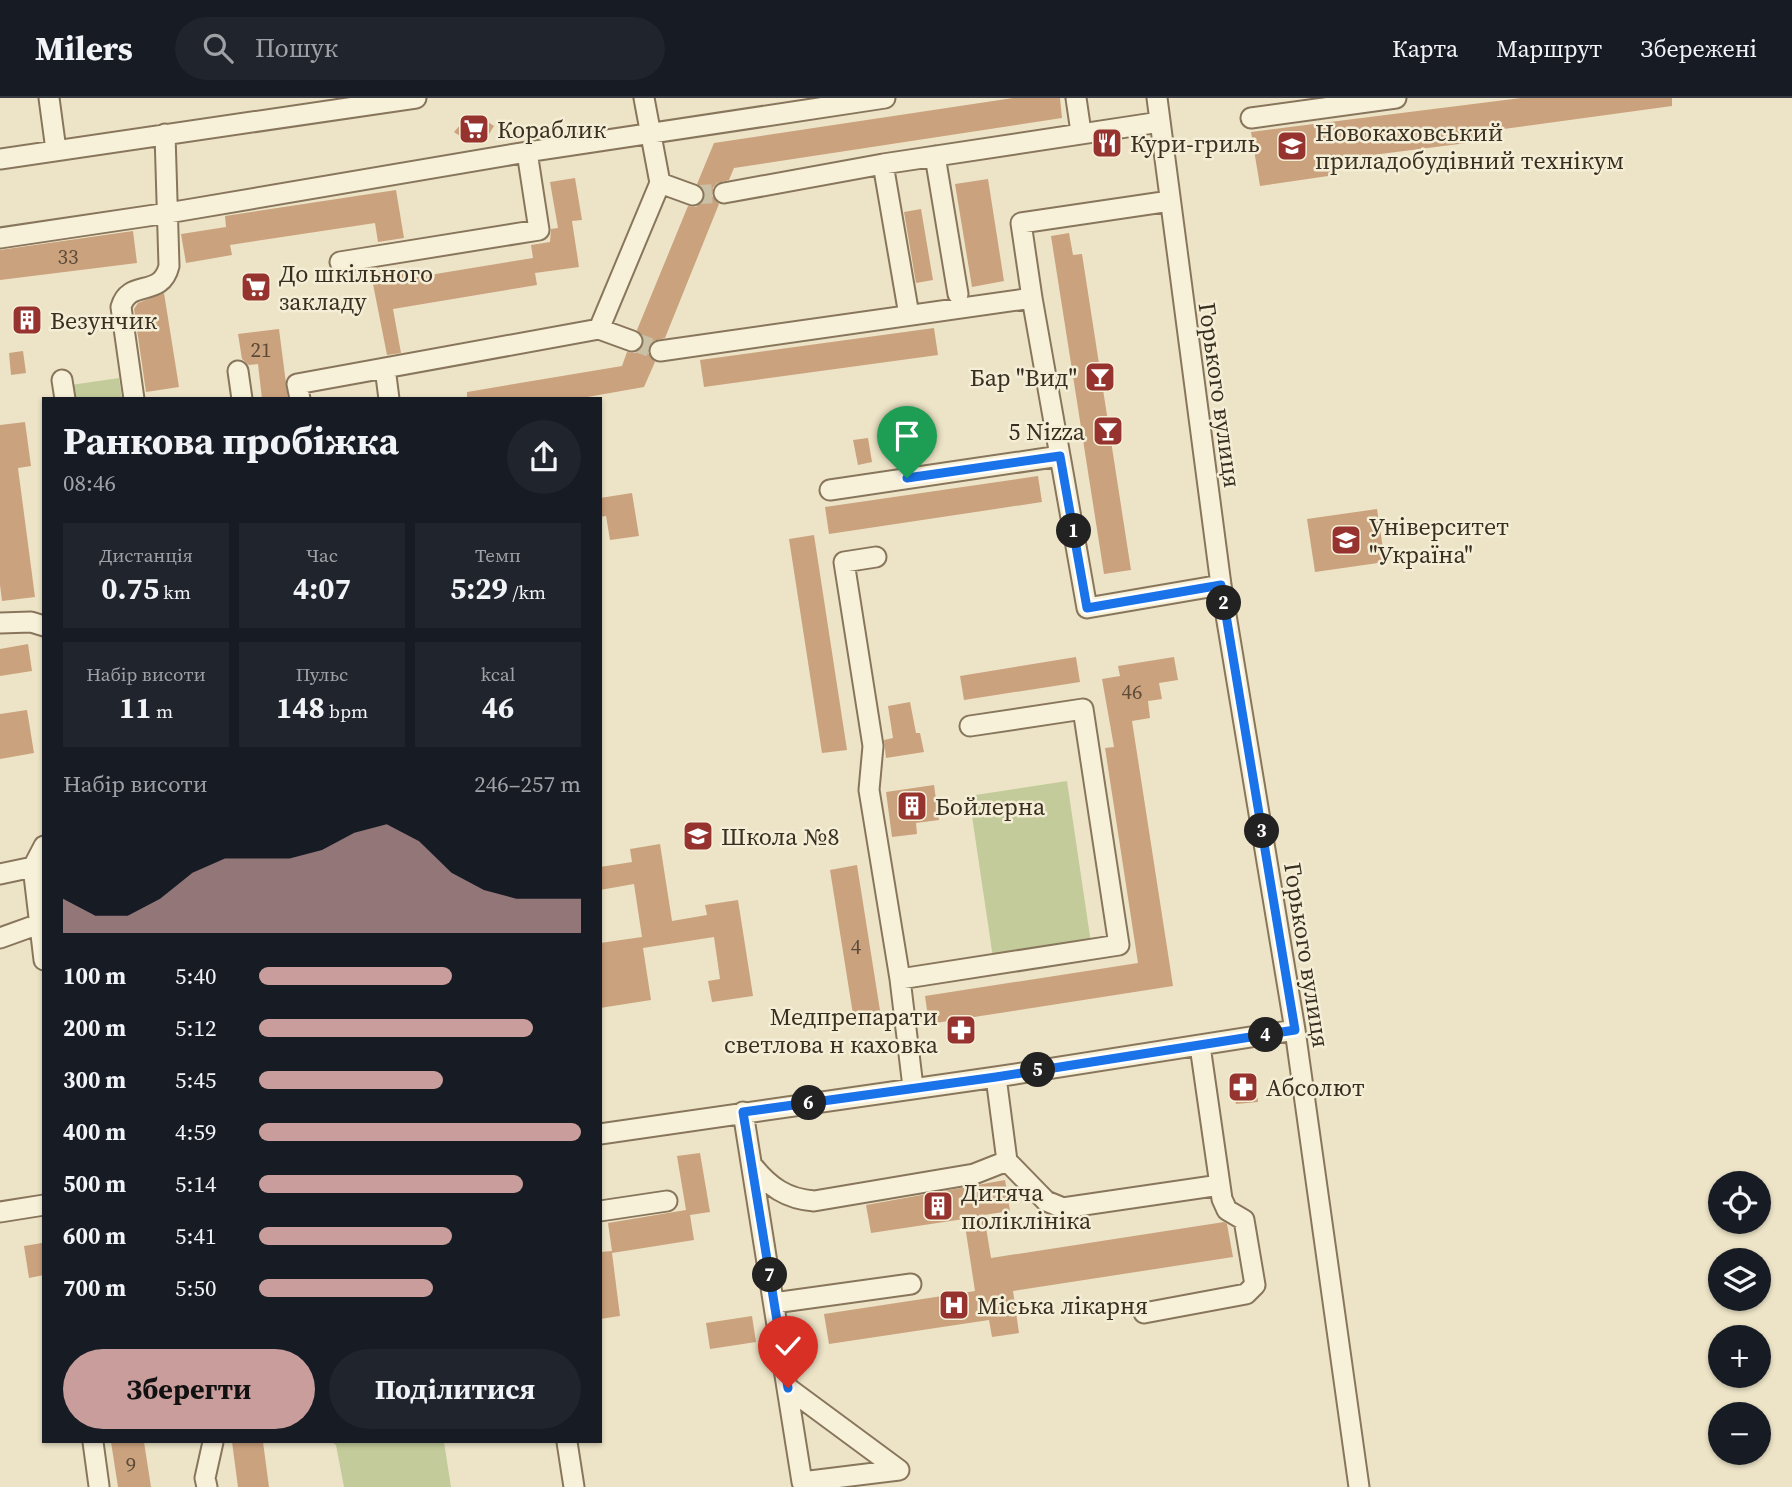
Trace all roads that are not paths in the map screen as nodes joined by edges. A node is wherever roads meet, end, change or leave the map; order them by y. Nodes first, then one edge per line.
1 (49, 98) edge
2 (416, 98) edge
3 (644, 98) edge
4 (885, 98) edge
5 (1076, 98) edge
6 (1157, 98) edge
7 (1396, 98) edge
8 (1366, 100) edge
9 (329, 104) edge
10 (1251, 118) dead end
11 (1160, 122) junction
12 (1081, 132) junction
13 (165, 134) junction
14 (650, 134) junction
15 (56, 150) junction
16 (527, 152) junction
17 (935, 156) junction
18 (0, 159) edge
19 (883, 164) junction
20 (660, 183) junction
21 (724, 193) tunnel mouth
22 (693, 195) tunnel mouth
23 (1170, 201) junction
24 (168, 213) junction
25 (0, 238) edge
26 (340, 262) dead end
27 (958, 294) dead end
28 (1032, 298) junction
29 (909, 315) junction
30 (599, 329) junction
31 (632, 341) tunnel mouth
32 (660, 351) tunnel mouth
33 (385, 368) junction
34 (238, 372) dead end
35 (134, 397) edge
36 (242, 397) edge
37 (300, 397) edge
38 (389, 397) edge
39 (1060, 456) junction
40 (830, 489) dead end
41 (876, 557) dead end
42 (1221, 585) junction
43 (0, 623) edge
44 (42, 625) edge
45 (970, 726) dead end
46 (42, 850) edge
47 (33, 867) junction
48 (0, 874) edge
49 (39, 924) junction
50 (0, 937) edge
51 (42, 946) edge
52 (900, 979) junction
53 (1295, 1030) junction
54 (1200, 1046) junction
55 (996, 1077) junction
56 (913, 1087) junction
57 (743, 1112) junction
58 (602, 1134) edge
59 (1007, 1161) junction
60 (752, 1164) junction
61 (1220, 1185) junction
62 (667, 1201) dead end
63 (42, 1205) edge
64 (602, 1211) edge
65 (0, 1212) edge
66 (911, 1284) dead end
67 (774, 1303) junction
68 (1144, 1312) dead end
69 (788, 1388) junction
70 (93, 1443) edge
71 (213, 1443) edge
72 (567, 1443) edge
73 (99, 1486) edge
74 (207, 1487) edge
75 (574, 1487) edge
76 (1359, 1487) edge

1 - 15 street
2 - 9 street
3 - 14 street
4 - 14 street
5 - 12 street
6 - 11 street, Горького вулиця
7 - 8 street
8 - 10 street
9 - 13 street
11 - 12 street
11 - 23 street, Горького вулиця
12 - 17 street
13 - 15 street
13 - 24 street
14 - 16 street
14 - 20 street
15 - 18 street
16 - 24 street
16 - 26 street
17 - 19 street
17 - 27 street
19 - 21 street
19 - 29 street
20 - 22 street
20 - 30 street
23 - 28 street
23 - 42 street, Горького вулиця
24 - 25 street
24 - 35 street
28 - 29 street
28 - 39 street
29 - 32 street
30 - 31 street
30 - 33 street
33 - 37 street
33 - 38 street
34 - 36 street
39 - 40 street
39 - 42 street
41 - 52 street
42 - 53 street, Горького вулиця
43 - 44 street
45 - 52 street
46 - 47 street
47 - 48 street
47 - 49 street
49 - 50 street
49 - 51 street
52 - 56 street
53 - 54 street
53 - 76 street, Горького вулиця
54 - 55 street
54 - 61 street
55 - 56 street
55 - 59 street
56 - 57 street
57 - 58 street
57 - 60 street
59 - 60 street
59 - 61 street
60 - 67 street
61 - 68 street
62 - 64 street
63 - 65 street
66 - 67 street
67 - 69 street
69 - 69 street
70 - 73 street
71 - 74 street
72 - 75 street

